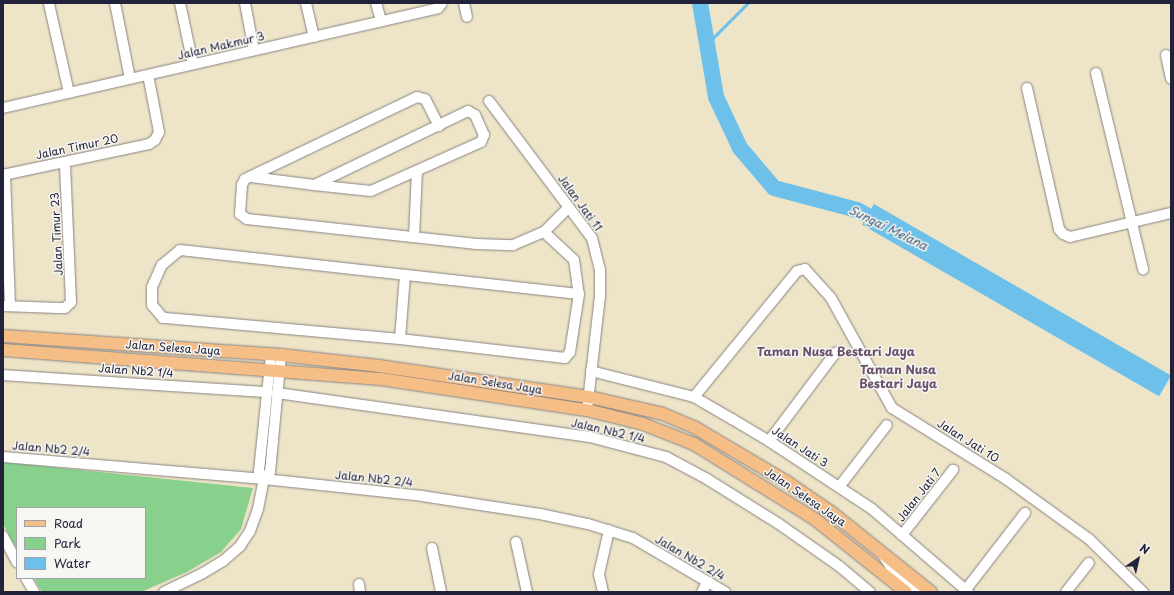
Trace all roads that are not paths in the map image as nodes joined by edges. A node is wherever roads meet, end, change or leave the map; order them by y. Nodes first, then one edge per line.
1 (115, 3) edge
2 (180, 3) edge
3 (245, 3) edge
4 (306, 3) edge
5 (376, 3) edge
6 (442, 3) edge
7 (464, 3) edge
8 (49, 4) edge
9 (467, 17) dead end
10 (381, 22) junction
11 (314, 37) junction
12 (254, 50) junction
13 (1166, 55) dead end
14 (193, 64) junction
15 (1096, 73) dead end
16 (148, 75) junction
17 (1171, 78) edge
18 (130, 79) junction
19 (1027, 88) dead end
20 (69, 93) junction
21 (489, 101) dead end
22 (3, 108) edge
23 (439, 126) junction
24 (65, 162) junction
25 (417, 172) junction
26 (4, 175) edge
27 (251, 177) junction
28 (314, 185) junction
29 (569, 207) junction
30 (1171, 213) edge
31 (1133, 223) junction
32 (544, 232) junction
33 (414, 237) junction
34 (1143, 269) dead end
35 (405, 276) junction
36 (579, 294) junction
37 (7, 306) edge
38 (3, 336) edge
39 (400, 339) junction
40 (3, 350) edge
41 (836, 352) dead end
42 (276, 355) junction
43 (274, 371) junction
44 (591, 371) junction
45 (3, 375) edge
46 (267, 392) junction
47 (277, 393) junction
48 (589, 397) junction
49 (694, 397) junction
50 (587, 410) junction
51 (887, 425) dead end
52 (769, 441) junction
53 (3, 457) edge
54 (953, 470) dead end
55 (264, 479) junction
56 (839, 487) junction
57 (1025, 513) dead end
58 (609, 530) junction
59 (902, 535) junction
60 (3, 536) edge
61 (516, 542) dead end
62 (432, 548) dead end
63 (879, 551) junction
64 (16, 560) edge
65 (1089, 563) dead end
66 (27, 579) edge
67 (707, 582) junction
68 (966, 591) edge
69 (34, 592) edge
70 (164, 592) edge
71 (441, 592) edge
72 (527, 592) edge
73 (603, 592) edge
74 (702, 592) edge
75 (725, 592) edge
76 (870, 592) edge
77 (906, 592) edge
78 (917, 592) edge
79 (931, 592) edge
80 (1066, 592) edge
81 (1143, 592) edge

1 - 18 street
2 - 14 street
3 - 12 street
4 - 11 street
5 - 10 street
6 - 10 street, Jalan Makmur 3
7 - 9 street
8 - 20 street
10 - 11 street, Jalan Makmur 3
11 - 12 street, Jalan Makmur 3
12 - 14 street, Jalan Makmur 3
13 - 17 street
14 - 16 street, Jalan Makmur 3
15 - 31 street
16 - 18 street, Jalan Makmur 3
16 - 24 street, Jalan Timur 20
18 - 20 street, Jalan Makmur 3
19 - 31 street
20 - 22 street, Jalan Makmur 3
21 - 29 street, Jalan Jati 11
23 - 25 street
23 - 27 street
23 - 28 street
24 - 26 street, Jalan Timur 20
24 - 37 street, Jalan Timur 23
25 - 28 street
25 - 33 street
26 - 37 street
27 - 28 street
27 - 33 street
29 - 32 street
29 - 44 street, Jalan Jati 11
30 - 31 street
31 - 34 street
32 - 33 street
32 - 36 street
35 - 36 street
35 - 39 street
35 - 39 street
36 - 39 street
38 - 42 main road, Jalan Selesa Jaya
40 - 43 main road, Jalan Selesa Jaya
41 - 52 street
42 - 43 street
42 - 48 main road, Jalan Selesa Jaya
43 - 46 street
43 - 47 street
43 - 50 main road, Jalan Selesa Jaya
44 - 48 street, Jalan Jati 11
44 - 49 street, Jalan Jati 3
45 - 46 street, Jalan Nb2 1/4
46 - 55 street
47 - 55 street
47 - 76 street, Jalan Nb2 1/4
48 - 50 street, Jalan Jati 11
48 - 63 main road, Jalan Selesa Jaya
49 - 52 street, Jalan Jati 3
49 - 81 street, Jalan Jati 10
50 - 77 main road, Jalan Selesa Jaya
51 - 56 street
52 - 56 street, Jalan Jati 3
53 - 55 street, Jalan Nb2 2/4
54 - 59 street, Jalan Jati 7
55 - 58 street, Jalan Nb2 2/4
55 - 70 street
56 - 59 street, Jalan Jati 3
57 - 68 street
58 - 67 street, Jalan Nb2 2/4
58 - 73 street
59 - 68 street, Jalan Jati 3
60 - 64 street
61 - 72 street
62 - 71 street
63 - 78 street
63 - 79 main road, Jalan Selesa Jaya
65 - 80 street
66 - 69 street
67 - 74 street
67 - 75 street, Jalan Nb2 2/4

